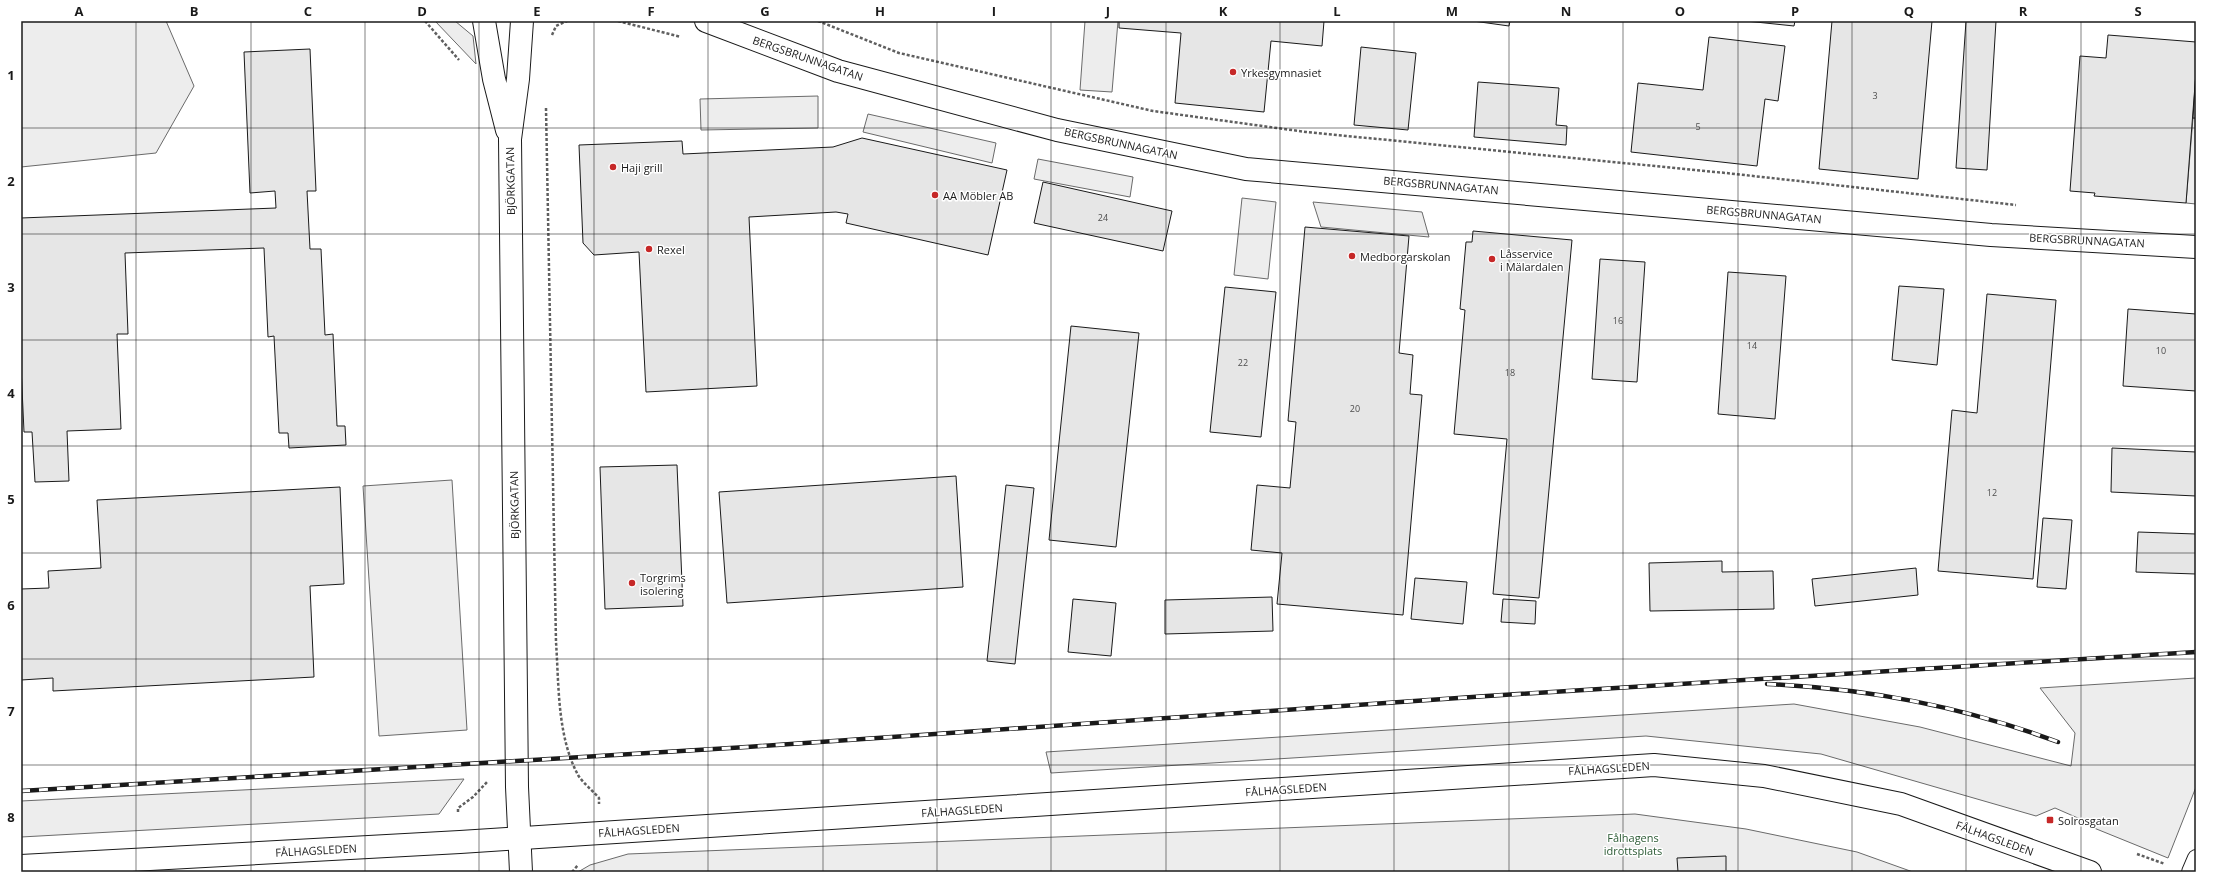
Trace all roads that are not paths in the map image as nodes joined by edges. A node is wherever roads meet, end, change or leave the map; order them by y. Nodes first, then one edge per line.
1 (484, 21) edge
2 (522, 21) edge
3 (706, 21) edge
4 (510, 139) junction
5 (2196, 247) edge
6 (1900, 804) junction
7 (520, 838) junction
8 (2196, 858) edge
9 (21, 866) edge
10 (521, 872) edge
11 (2052, 872) edge
12 (2090, 872) edge
13 (2190, 872) edge

1 - 4 street, BJÖRKGATAN
2 - 4 street, BJÖRKGATAN
3 - 5 street, BERGSBRUNNAGATAN
4 - 7 street, BJÖRKGATAN
6 - 7 street, FÅLHAGSLEDEN
6 - 11 street, FÅLHAGSLEDEN
6 - 12 street, FÅLHAGSLEDEN
7 - 9 street, FÅLHAGSLEDEN
7 - 10 street, BJÖRKGATAN
8 - 13 lane

